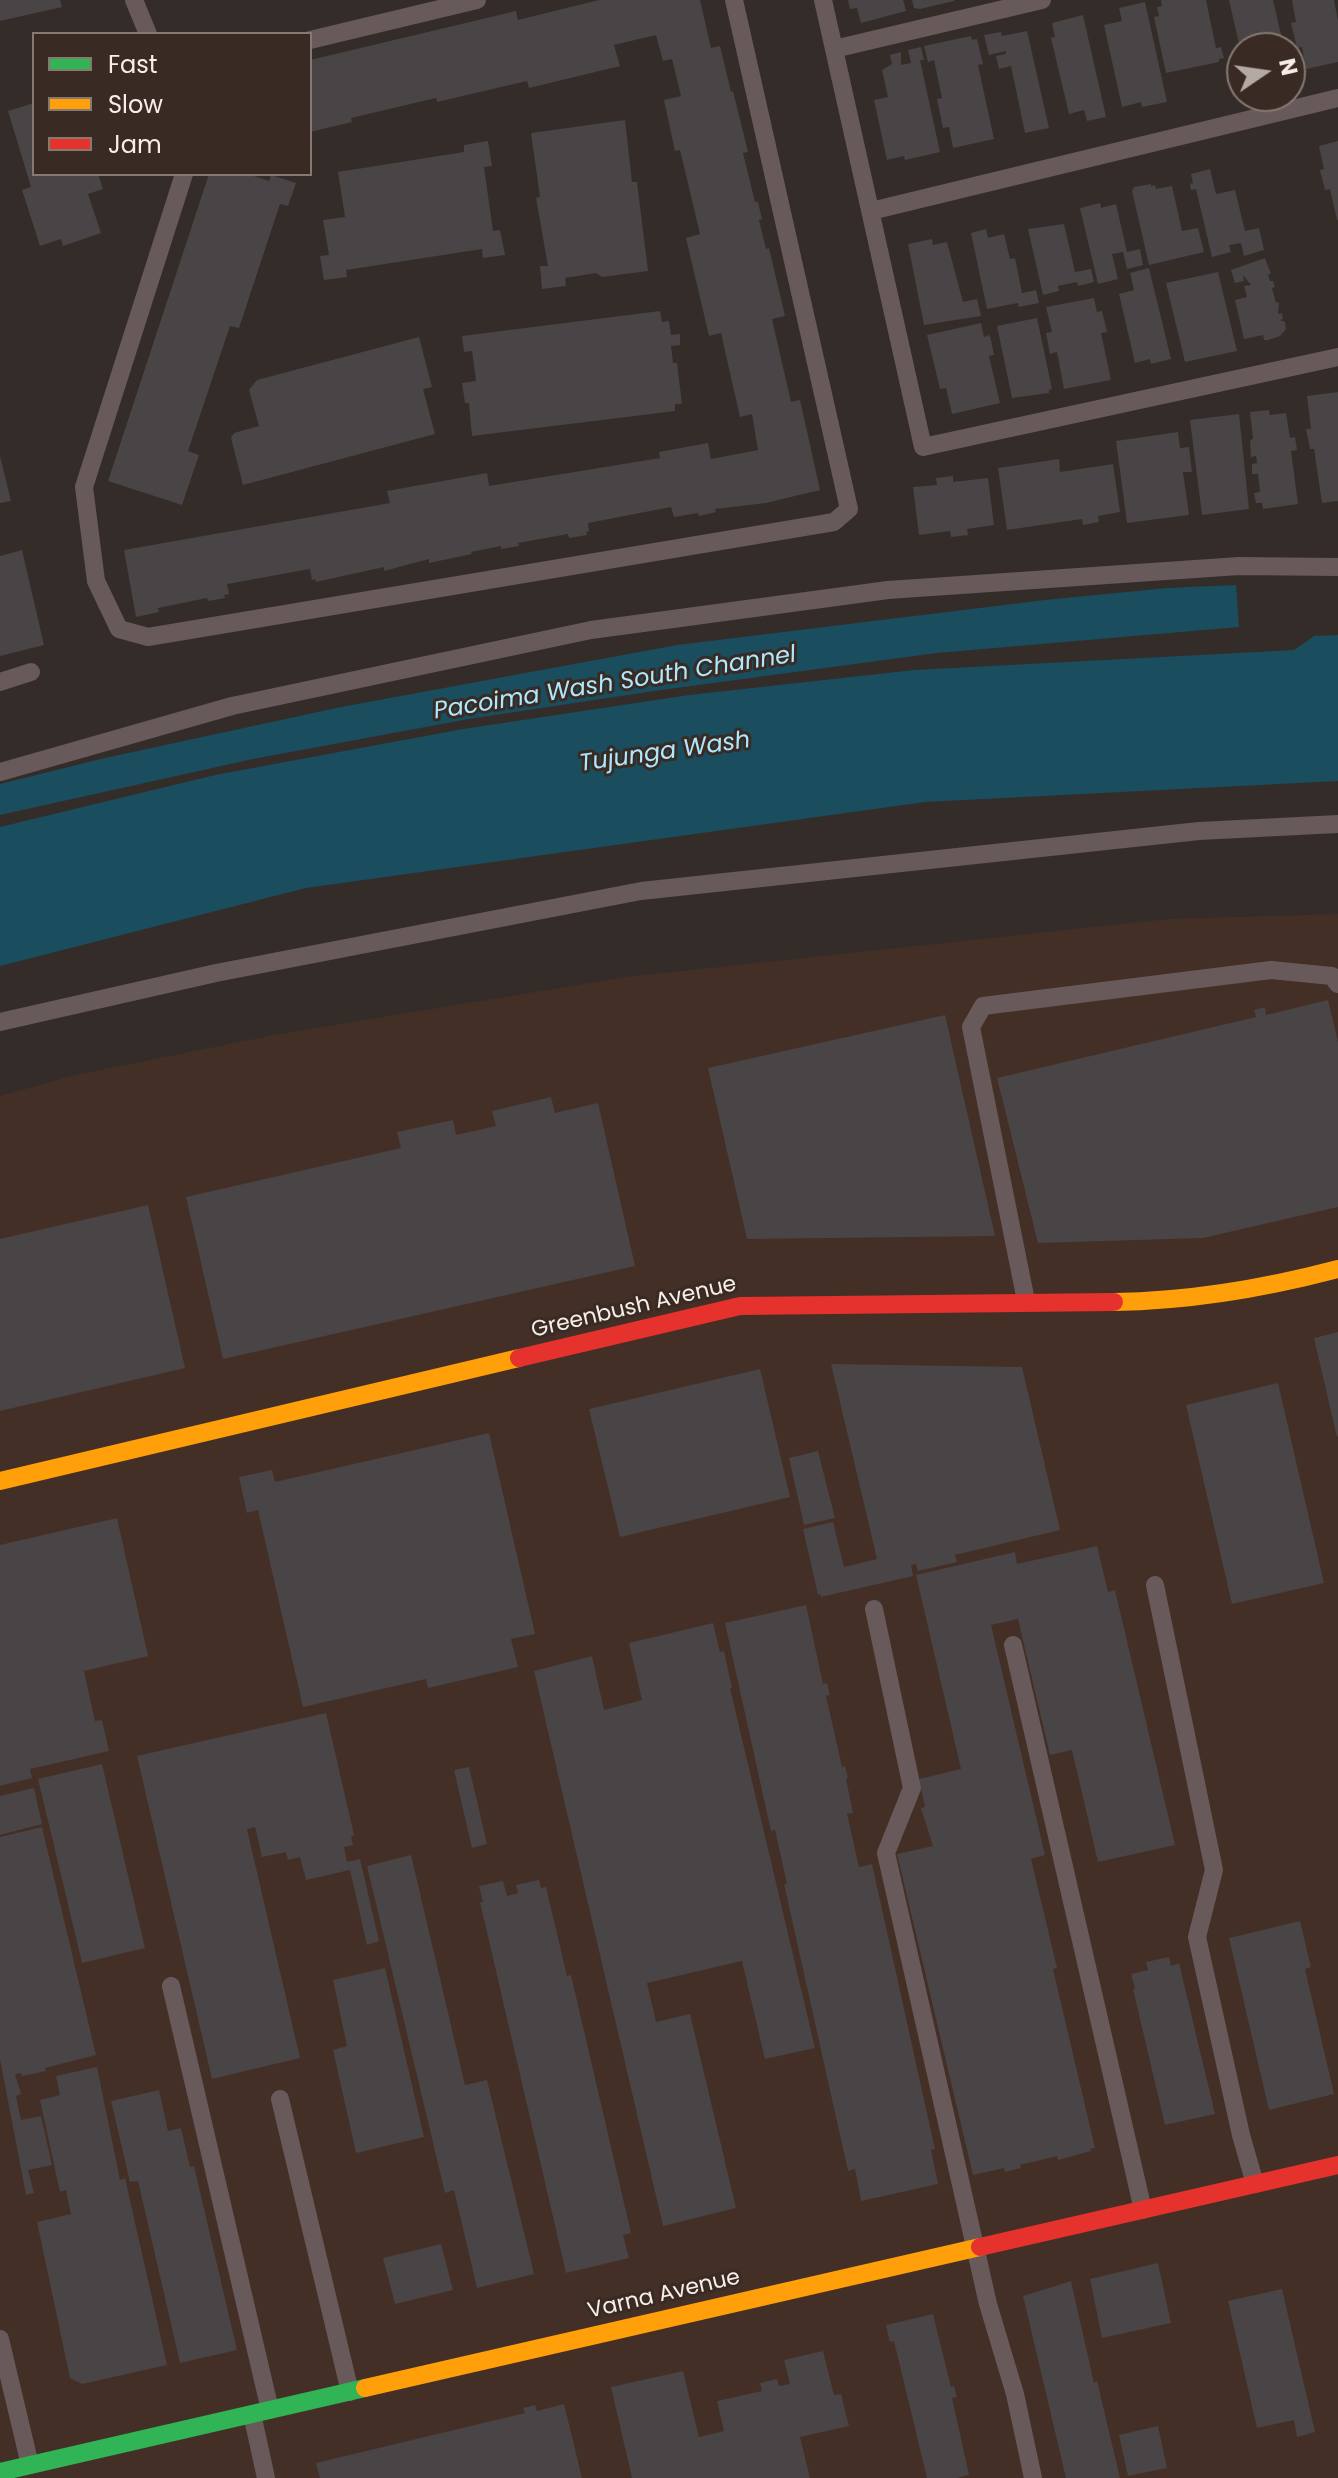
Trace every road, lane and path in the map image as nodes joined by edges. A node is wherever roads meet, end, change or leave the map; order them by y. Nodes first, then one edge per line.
1 (134, 0) edge
2 (477, 0) edge
3 (734, 0) edge
4 (823, 0) edge
5 (1042, 0) edge
6 (147, 32) edge
7 (312, 40) edge
8 (834, 49) junction
9 (1338, 98) edge
10 (183, 176) edge
11 (871, 211) junction
12 (1338, 357) edge
13 (1338, 567) edge
14 (31, 672) dead end
15 (0, 682) edge
16 (0, 772) edge
17 (1338, 824) edge
18 (1338, 984) edge
19 (0, 1022) edge
20 (1338, 1269) edge
21 (1026, 1301) junction
22 (0, 1481) edge
23 (1155, 1585) dead end
24 (874, 1609) dead end
25 (1013, 1645) dead end
26 (171, 1986) dead end
27 (280, 2099) dead end
28 (1338, 2165) edge
29 (1255, 2184) junction
30 (1143, 2210) junction
31 (976, 2248) junction
32 (0, 2339) edge
33 (350, 2392) junction
34 (261, 2412) junction
35 (78, 2454) junction
36 (15, 2471) edge
37 (83, 2478) edge
38 (266, 2478) edge
39 (1033, 2478) edge

1 - 6 lane
2 - 7 lane
3 - 10 lane
4 - 8 lane
5 - 8 lane
8 - 11 lane
9 - 11 lane
11 - 12 lane
13 - 16 lane
14 - 15 lane
17 - 19 lane
18 - 21 lane
20 - 21 street, Greenbush Avenue
21 - 22 street, Greenbush Avenue
23 - 29 lane
24 - 31 lane
25 - 30 lane
26 - 34 lane
27 - 33 lane
28 - 29 street, Varna Avenue
29 - 30 street, Varna Avenue
30 - 31 street, Varna Avenue
31 - 33 street, Varna Avenue
31 - 39 lane
32 - 36 lane
33 - 34 street, Varna Avenue
34 - 35 street, Varna Avenue
34 - 38 lane
35 - 36 street, Varna Avenue
35 - 37 lane

